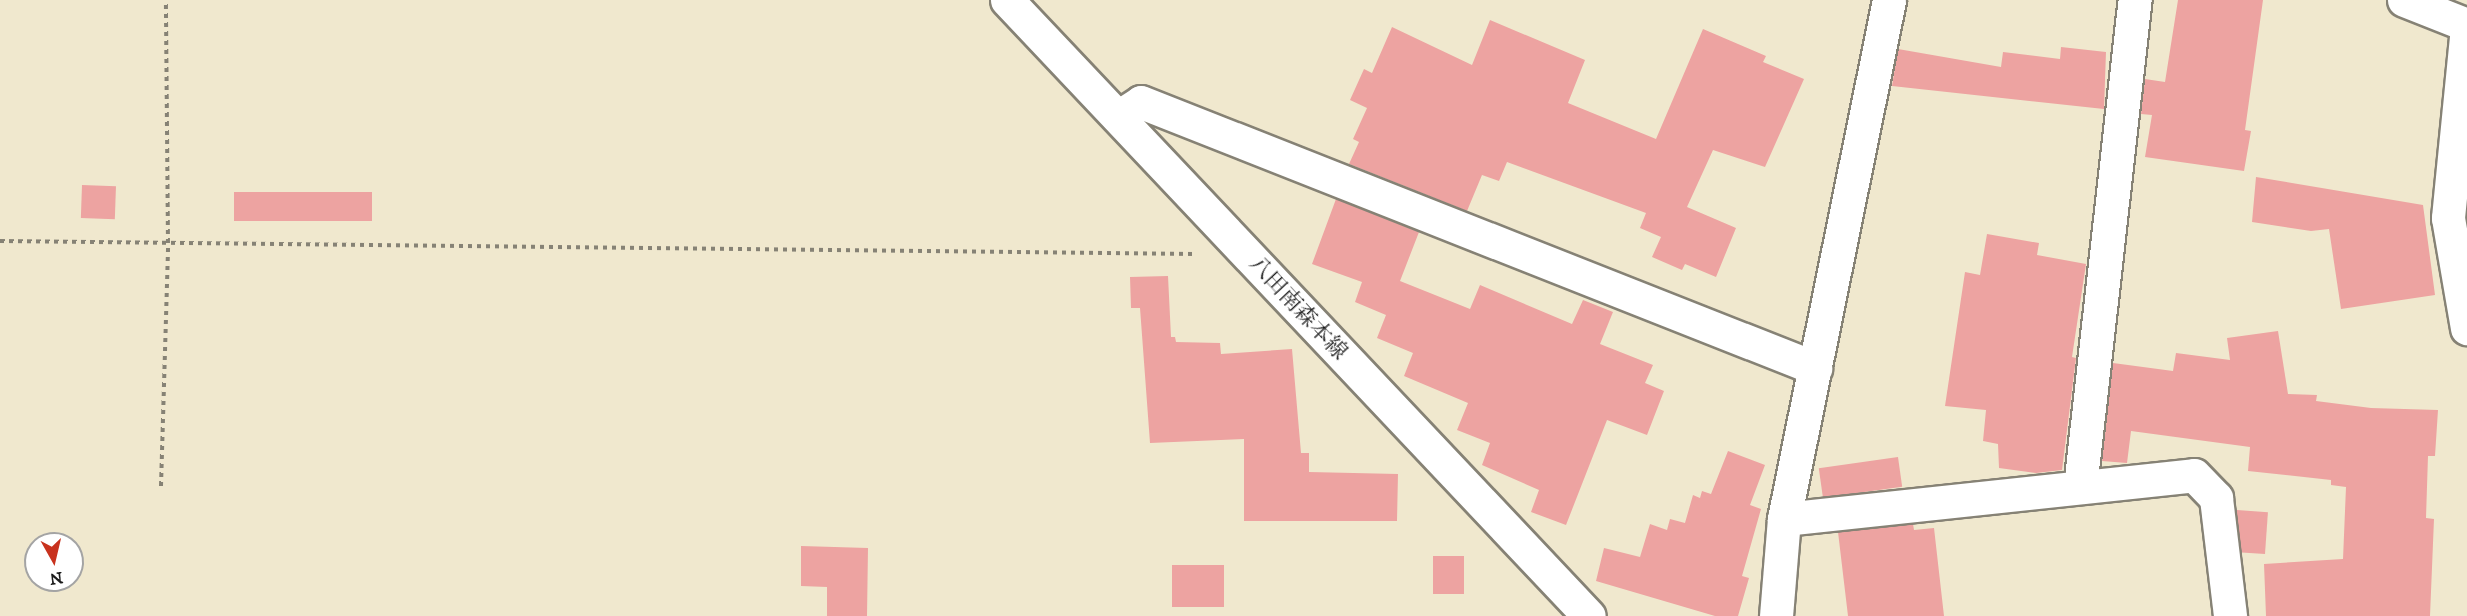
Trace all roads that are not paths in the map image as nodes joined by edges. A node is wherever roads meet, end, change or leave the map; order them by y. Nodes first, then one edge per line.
1 (1007, 0) edge
2 (1889, 0) edge
3 (2135, 0) edge
4 (2404, 0) edge
5 (2467, 26) edge
6 (1118, 117) junction
7 (2458, 216) edge
8 (2467, 328) edge
9 (1815, 368) junction
10 (2080, 487) junction
11 (1784, 519) junction
12 (1589, 616) edge
13 (1776, 616) edge
14 (2230, 616) edge

1 - 6 street, 八田南森本線
2 - 9 street
3 - 10 street
4 - 5 street
5 - 7 street
6 - 9 street
6 - 12 street, 八田南森本線
7 - 8 street
9 - 11 street
10 - 11 street
10 - 14 street
11 - 13 street

